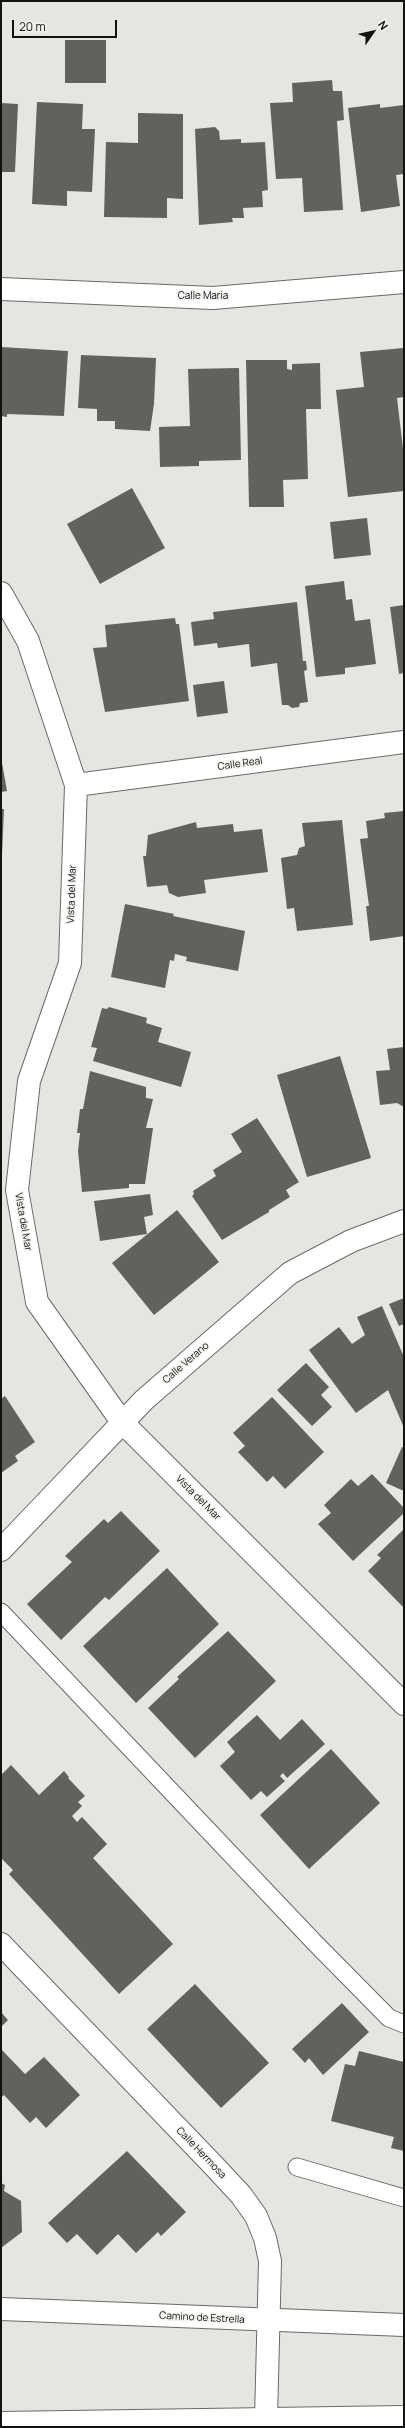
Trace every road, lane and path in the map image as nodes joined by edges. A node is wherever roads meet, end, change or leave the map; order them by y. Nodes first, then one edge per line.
1 (404, 282) edge
2 (1, 289) edge
3 (1, 593) edge
4 (404, 742) edge
5 (76, 785) junction
6 (404, 1221) edge
7 (122, 1422) junction
8 (1, 1550) edge
9 (1, 1612) edge
10 (404, 1704) edge
11 (1, 1944) edge
12 (404, 2024) edge
13 (297, 2167) dead end
14 (404, 2198) edge
15 (1, 2309) edge
16 (270, 2321) junction
17 (404, 2326) edge
18 (404, 2417) edge
19 (1, 2423) edge
20 (265, 2423) edge
21 (25, 2425) edge

1 - 2 street, Calle Maria
3 - 5 street, Vista del Mar
4 - 5 street, Calle Real
5 - 7 street, Vista del Mar
6 - 7 street, Calle Verano
7 - 8 street, Calle Verano
7 - 10 street, Vista del Mar
9 - 12 lane
11 - 16 street, Calle Hermosa
13 - 14 lane
15 - 16 street, Camino de Estrella
16 - 17 street, Camino de Estrella
16 - 20 street, Calle Hermosa
18 - 20 street
19 - 21 street
20 - 21 street

